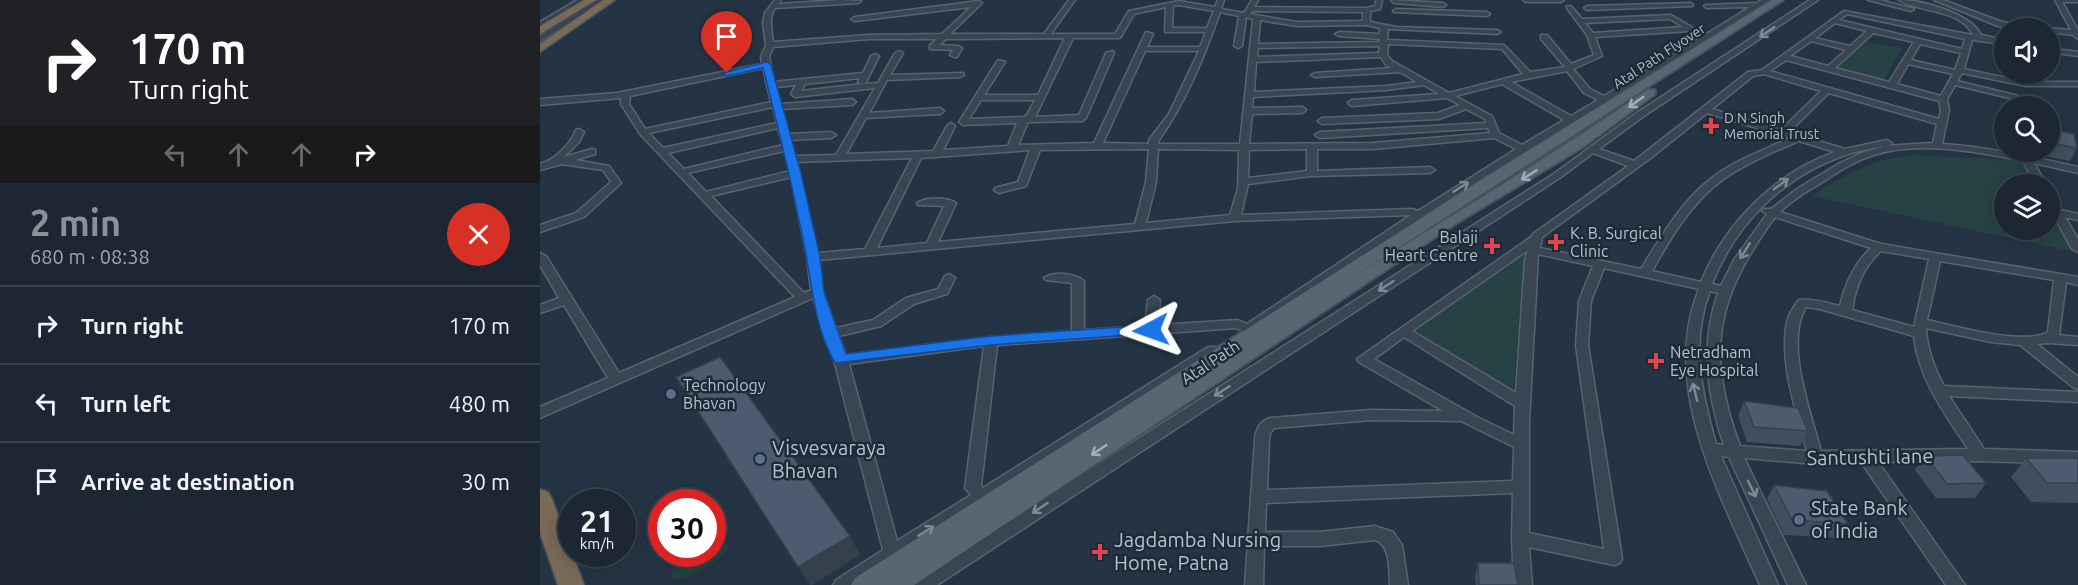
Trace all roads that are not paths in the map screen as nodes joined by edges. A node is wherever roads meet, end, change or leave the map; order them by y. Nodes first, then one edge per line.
1 (582, 0) edge
2 (602, 0) edge
3 (610, 0) edge
4 (858, 0) edge
5 (1072, 0) edge
6 (1221, 0) edge
7 (1379, 0) edge
8 (1394, 0) edge
9 (1526, 0) edge
10 (1561, 0) edge
11 (1778, 0) edge
12 (1790, 0) edge
13 (1815, 0) edge
14 (1872, 0) edge
15 (1902, 0) edge
16 (1937, 0) edge
17 (2058, 0) edge
18 (2066, 0) edge
19 (2078, 0) edge
20 (980, 2) edge
21 (1763, 2) edge
22 (591, 3) edge
23 (775, 3) edge
24 (1661, 3) edge
25 (1170, 4) junction
26 (1690, 5) dead end
27 (1465, 6) dead end
28 (1707, 6) dead end
29 (1569, 7) dead end
30 (1587, 8) dead end
31 (1218, 10) junction
32 (1366, 10) junction
33 (1251, 11) edge
34 (1396, 11) junction
35 (1487, 14) dead end
36 (855, 19) junction
37 (2078, 19) edge
38 (1580, 21) junction
39 (1834, 21) junction
40 (1994, 21) edge
41 (1968, 22) junction
42 (1367, 23) junction
43 (540, 25) edge
44 (1690, 29) junction
45 (1211, 30) junction
46 (1872, 30) junction
47 (540, 32) edge
48 (1497, 32) dead end
49 (2060, 32) edge
50 (1149, 34) dead end
51 (1339, 34) dead end
52 (1591, 34) junction
53 (1388, 35) junction
54 (2077, 35) edge
55 (1046, 36) junction
56 (1070, 36) junction
57 (861, 37) junction
58 (945, 37) junction
59 (1544, 37) dead end
60 (1706, 38) junction
61 (1973, 38) junction
62 (540, 39) edge
63 (1810, 39) junction
64 (1918, 40) junction
65 (1994, 41) edge
66 (770, 45) junction
67 (1238, 46) dead end
68 (1254, 46) junction
69 (540, 49) edge
70 (1143, 49) junction
71 (1204, 49) junction
72 (1851, 49) junction
73 (1965, 52) junction
74 (2060, 52) edge
75 (899, 53) dead end
76 (1110, 53) dead end
77 (2078, 54) edge
78 (875, 56) dead end
79 (954, 56) dead end
80 (1383, 56) junction
81 (1784, 57) junction
82 (1252, 60) junction
83 (1906, 61) junction
84 (1001, 62) dead end
85 (767, 65) junction
86 (1569, 68) junction
87 (1829, 69) junction
88 (1399, 70) junction
89 (1958, 71) junction
90 (1764, 72) junction
91 (866, 75) junction
92 (960, 75) dead end
93 (1315, 75) dead end
94 (1528, 75) junction
95 (1994, 78) edge
96 (1503, 81) junction
97 (801, 82) junction
98 (881, 82) junction
99 (1952, 82) junction
100 (1426, 83) junction
101 (2060, 83) edge
102 (2078, 84) edge
103 (771, 85) junction
104 (1892, 85) junction
105 (859, 88) junction
106 (1827, 90) junction
107 (626, 94) junction
108 (1249, 94) junction
109 (1446, 96) junction
110 (2016, 96) edge
111 (1041, 97) junction
112 (978, 98) junction
113 (1942, 99) junction
114 (1605, 100) junction
115 (540, 102) edge
116 (852, 102) dead end
117 (1352, 103) dead end
118 (776, 105) junction
119 (1466, 106) junction
120 (1302, 110) dead end
121 (1706, 110) junction
122 (940, 111) dead end
123 (1248, 111) junction
124 (862, 117) junction
125 (1569, 119) junction
126 (1322, 121) dead end
127 (1022, 122) junction
128 (1942, 123) junction
129 (782, 125) junction
130 (1491, 125) junction
131 (951, 126) dead end
132 (579, 132) dead end
133 (643, 132) junction
134 (1783, 133) junction
135 (831, 135) dead end
136 (1320, 135) dead end
137 (1495, 135) junction
138 (1553, 136) junction
139 (1799, 138) junction
140 (787, 142) junction
141 (1937, 145) junction
142 (1097, 146) junction
143 (1154, 146) junction
144 (1035, 147) junction
145 (1244, 147) junction
146 (1585, 147) junction
147 (1012, 148) junction
148 (1312, 148) junction
149 (1522, 150) junction
150 (662, 151) junction
151 (1842, 151) junction
152 (1994, 151) edge
153 (592, 152) dead end
154 (936, 154) junction
155 (1994, 154) edge
156 (918, 155) junction
157 (1861, 157) junction
158 (839, 158) junction
159 (791, 159) junction
160 (559, 162) junction
161 (2044, 162) edge
162 (2050, 162) edge
163 (1635, 165) junction
164 (540, 168) edge
165 (2078, 168) edge
166 (1430, 170) dead end
167 (682, 172) junction
168 (795, 173) junction
169 (1312, 173) junction
170 (1243, 182) junction
171 (999, 190) dead end
172 (704, 195) junction
173 (922, 203) dead end
174 (1755, 207) junction
175 (1774, 213) junction
176 (2060, 213) edge
177 (1419, 215) junction
178 (2060, 217) edge
179 (2078, 217) edge
180 (1235, 218) junction
181 (1140, 226) junction
182 (540, 229) edge
183 (1536, 238) junction
184 (932, 244) junction
185 (1879, 247) junction
186 (2078, 249) edge
187 (870, 250) junction
188 (1533, 250) junction
189 (540, 256) edge
190 (813, 257) junction
191 (1935, 257) junction
192 (1600, 264) junction
193 (1645, 273) junction
194 (949, 278) dead end
195 (1050, 278) dead end
196 (2060, 279) junction
197 (2078, 281) edge
198 (1704, 286) junction
199 (1723, 290) junction
200 (817, 292) junction
201 (802, 298) junction
202 (567, 300) junction
203 (1154, 300) dead end
204 (540, 309) edge
205 (1845, 312) junction
206 (1920, 328) junction
207 (1247, 329) junction
208 (1151, 330) junction
209 (1404, 332) junction
210 (832, 333) junction
211 (1078, 335) junction
212 (2050, 339) junction
213 (991, 340) junction
214 (2078, 341) edge
215 (2025, 342) junction
216 (841, 360) junction
217 (616, 380) junction
218 (2078, 384) edge
219 (1941, 391) junction
220 (2078, 397) edge
221 (1522, 403) junction
222 (540, 413) edge
223 (1462, 416) junction
224 (1520, 444) junction
225 (1709, 448) junction
226 (1735, 453) junction
227 (1980, 455) junction
228 (1866, 457) junction
229 (1816, 458) junction
230 (2078, 458) edge
231 (1519, 487) junction
232 (981, 496) junction
233 (1260, 497) junction
234 (540, 498) edge
235 (1520, 538) junction
236 (1257, 539) junction
237 (921, 570) edge
238 (571, 585) edge
239 (842, 585) edge
240 (863, 585) edge
241 (894, 585) edge
242 (1254, 585) edge
243 (1399, 585) edge
244 (1523, 585) edge
245 (1769, 585) edge
246 (1797, 585) edge
247 (1956, 585) edge

1 - 43 street
2 - 22 street
3 - 69 highway
4 - 23 street
4 - 36 street
5 - 55 street
6 - 31 street
7 - 32 street
8 - 27 street
8 - 34 street
9 - 10 street
11 - 138 main road, Atal Path Flyover
12 -> 146 main road, Atal Path Flyover
13 -> 146 street
14 - 41 street
15 - 41 street
16 - 40 street
17 - 54 street
18 - 19 street
18 - 37 street
20 - 36 street
20 - 58 street
21 - 28 street
21 - 60 street
22 - 47 highway
22 - 62 street
23 - 66 street
24 - 26 street
24 - 30 street
25 - 31 street
25 - 45 street
25 - 56 street
29 - 38 street
31 - 33 street
31 - 45 street
32 - 33 street
32 - 42 street
33 - 42 street
33 - 67 street
33 - 68 street
34 - 35 street
34 - 53 street
36 - 57 street
38 - 44 street
38 - 52 street
39 - 46 street
39 - 61 street
39 - 63 street
41 - 61 street
42 - 53 street
44 - 52 street
44 - 60 street
45 - 71 street
46 - 64 street
46 - 72 street
48 - 53 street
49 - 54 street
50 - 70 street
51 - 53 street
52 - 86 street
53 - 68 street
53 - 80 street
53 - 94 street
55 - 56 street
55 - 58 street
56 - 111 street
57 - 58 street
57 - 66 street
58 - 79 street
59 - 86 street
60 - 114 street
61 - 65 street
61 - 73 street
63 - 72 street
63 - 81 street
64 - 73 street
64 - 83 street
66 - 85 street
68 - 82 street
70 - 71 street
70 - 142 street
71 - 143 street
72 - 87 street
73 - 89 street
74 - 77 street
75 - 98 street
76 - 127 street
78 - 91 street
80 - 82 street
80 - 88 street
81 - 87 street
81 - 90 street
82 - 108 street
83 - 89 street
83 - 104 street
84 - 112 street
85 - 103 street
85 - 107 street
86 - 94 street
86 - 114 street
87 - 104 street
88 - 93 street
88 - 100 street
89 - 95 street
89 - 99 street
90 - 106 street
90 - 121 street
91 - 97 street
91 - 105 street
92 - 98 street
94 - 96 street
96 - 109 street
96 - 125 street
97 - 103 street
97 - 105 street
98 - 105 street
98 - 124 street
99 - 110 street
99 - 113 street
100 - 108 street
100 - 109 street
101 - 102 street
103 - 118 street
104 - 113 street
106 - 128 street
106 - 134 street
107 - 115 street
107 - 133 street
108 - 123 street
109 - 117 street
109 - 119 street
111 - 112 street
111 - 127 street
112 - 127 street
113 - 128 street
114 - 125 street
116 - 118 street
118 - 129 street
118 - 133 street
119 - 126 street
119 - 130 street
120 - 123 street
121 - 134 street
121 - 163 street
122 - 124 street
123 - 145 street
124 - 158 street
125 - 138 street
127 - 147 street
128 - 141 street
129 - 140 street
129 - 150 street
130 - 136 street
130 - 137 street
131 - 154 street
132 - 160 street
133 - 150 street
134 - 139 street
135 - 140 street
137 - 148 street
137 - 149 street
138 - 149 street
138 - 237 main road, Atal Path
139 - 151 street
139 - 193 street
140 - 159 street
140 - 167 street
141 - 151 street
141 - 152 street
141 - 155 street
141 - 157 street
142 - 143 street
142 - 144 street
143 - 145 street
143 - 181 street
144 - 147 street
144 - 171 street
145 - 148 street
145 - 170 street
146 - 163 street
146 -> 237 main road, Atal Path
147 - 154 street
148 - 169 street
177 -> 149 street
150 - 167 street
151 - 157 street
174 -> 151 street
153 - 160 street
154 - 156 street
156 - 158 street
156 - 187 street
157 - 175 street
158 - 159 street
159 - 168 street
160 - 164 street
160 - 182 street
161 - 165 street
162 - 165 street
163 - 183 street
166 - 169 street
167 - 172 street
168 - 172 street
168 - 190 street
169 - 170 street
170 - 180 street
172 - 201 street
173 - 184 street
174 - 175 street
174 - 198 street
175 - 185 street
175 -> 199 street
176 - 179 street
177 - 180 street
177 - 207 street
178 - 186 street
180 - 181 street
181 - 184 street
183 - 188 street
183 - 209 street
184 - 187 street
185 - 191 street
185 - 205 street
187 - 190 street
188 - 192 street
188 - 221 street
189 - 202 street
190 - 200 street
191 - 196 street
191 - 206 street
192 - 193 street
192 - 235 street
193 - 198 street
194 - 210 street
195 - 211 street
196 - 197 street
196 - 212 street
198 - 199 street
225 -> 198 street
199 - 226 street
200 - 201 street
200 - 210 street
201 - 217 street
202 - 204 street
202 - 217 street
203 - 208 street
205 - 206 street
205 - 229 street
206 - 215 street
206 - 219 street
207 - 208 street
207 - 232 street
208 - 211 street
209 - 221 street
209 - 223 street
210 - 216 street
211 - 213 street
212 - 214 street
212 - 215 street
213 - 216 street
213 - 232 street
215 - 218 street
216 - 237 street
217 - 222 street
219 - 220 street
219 - 227 street
221 - 224 street
223 - 224 street
223 - 233 street
224 - 231 street
225 - 226 street, Santushti lane
225 - 245 street
226 - 229 street, Santushti lane
226 -> 246 street
227 - 228 street, Santushti lane
227 - 230 street, Santushti lane
228 - 229 street, Santushti lane
228 - 247 street
231 - 233 street
231 - 235 street
237 -> 232 street
233 - 236 street
234 - 238 highway
235 - 244 street
236 - 242 street
236 - 243 street
237 - 239 street
237 - 240 main road, Atal Path
237 - 241 main road, Atal Path

